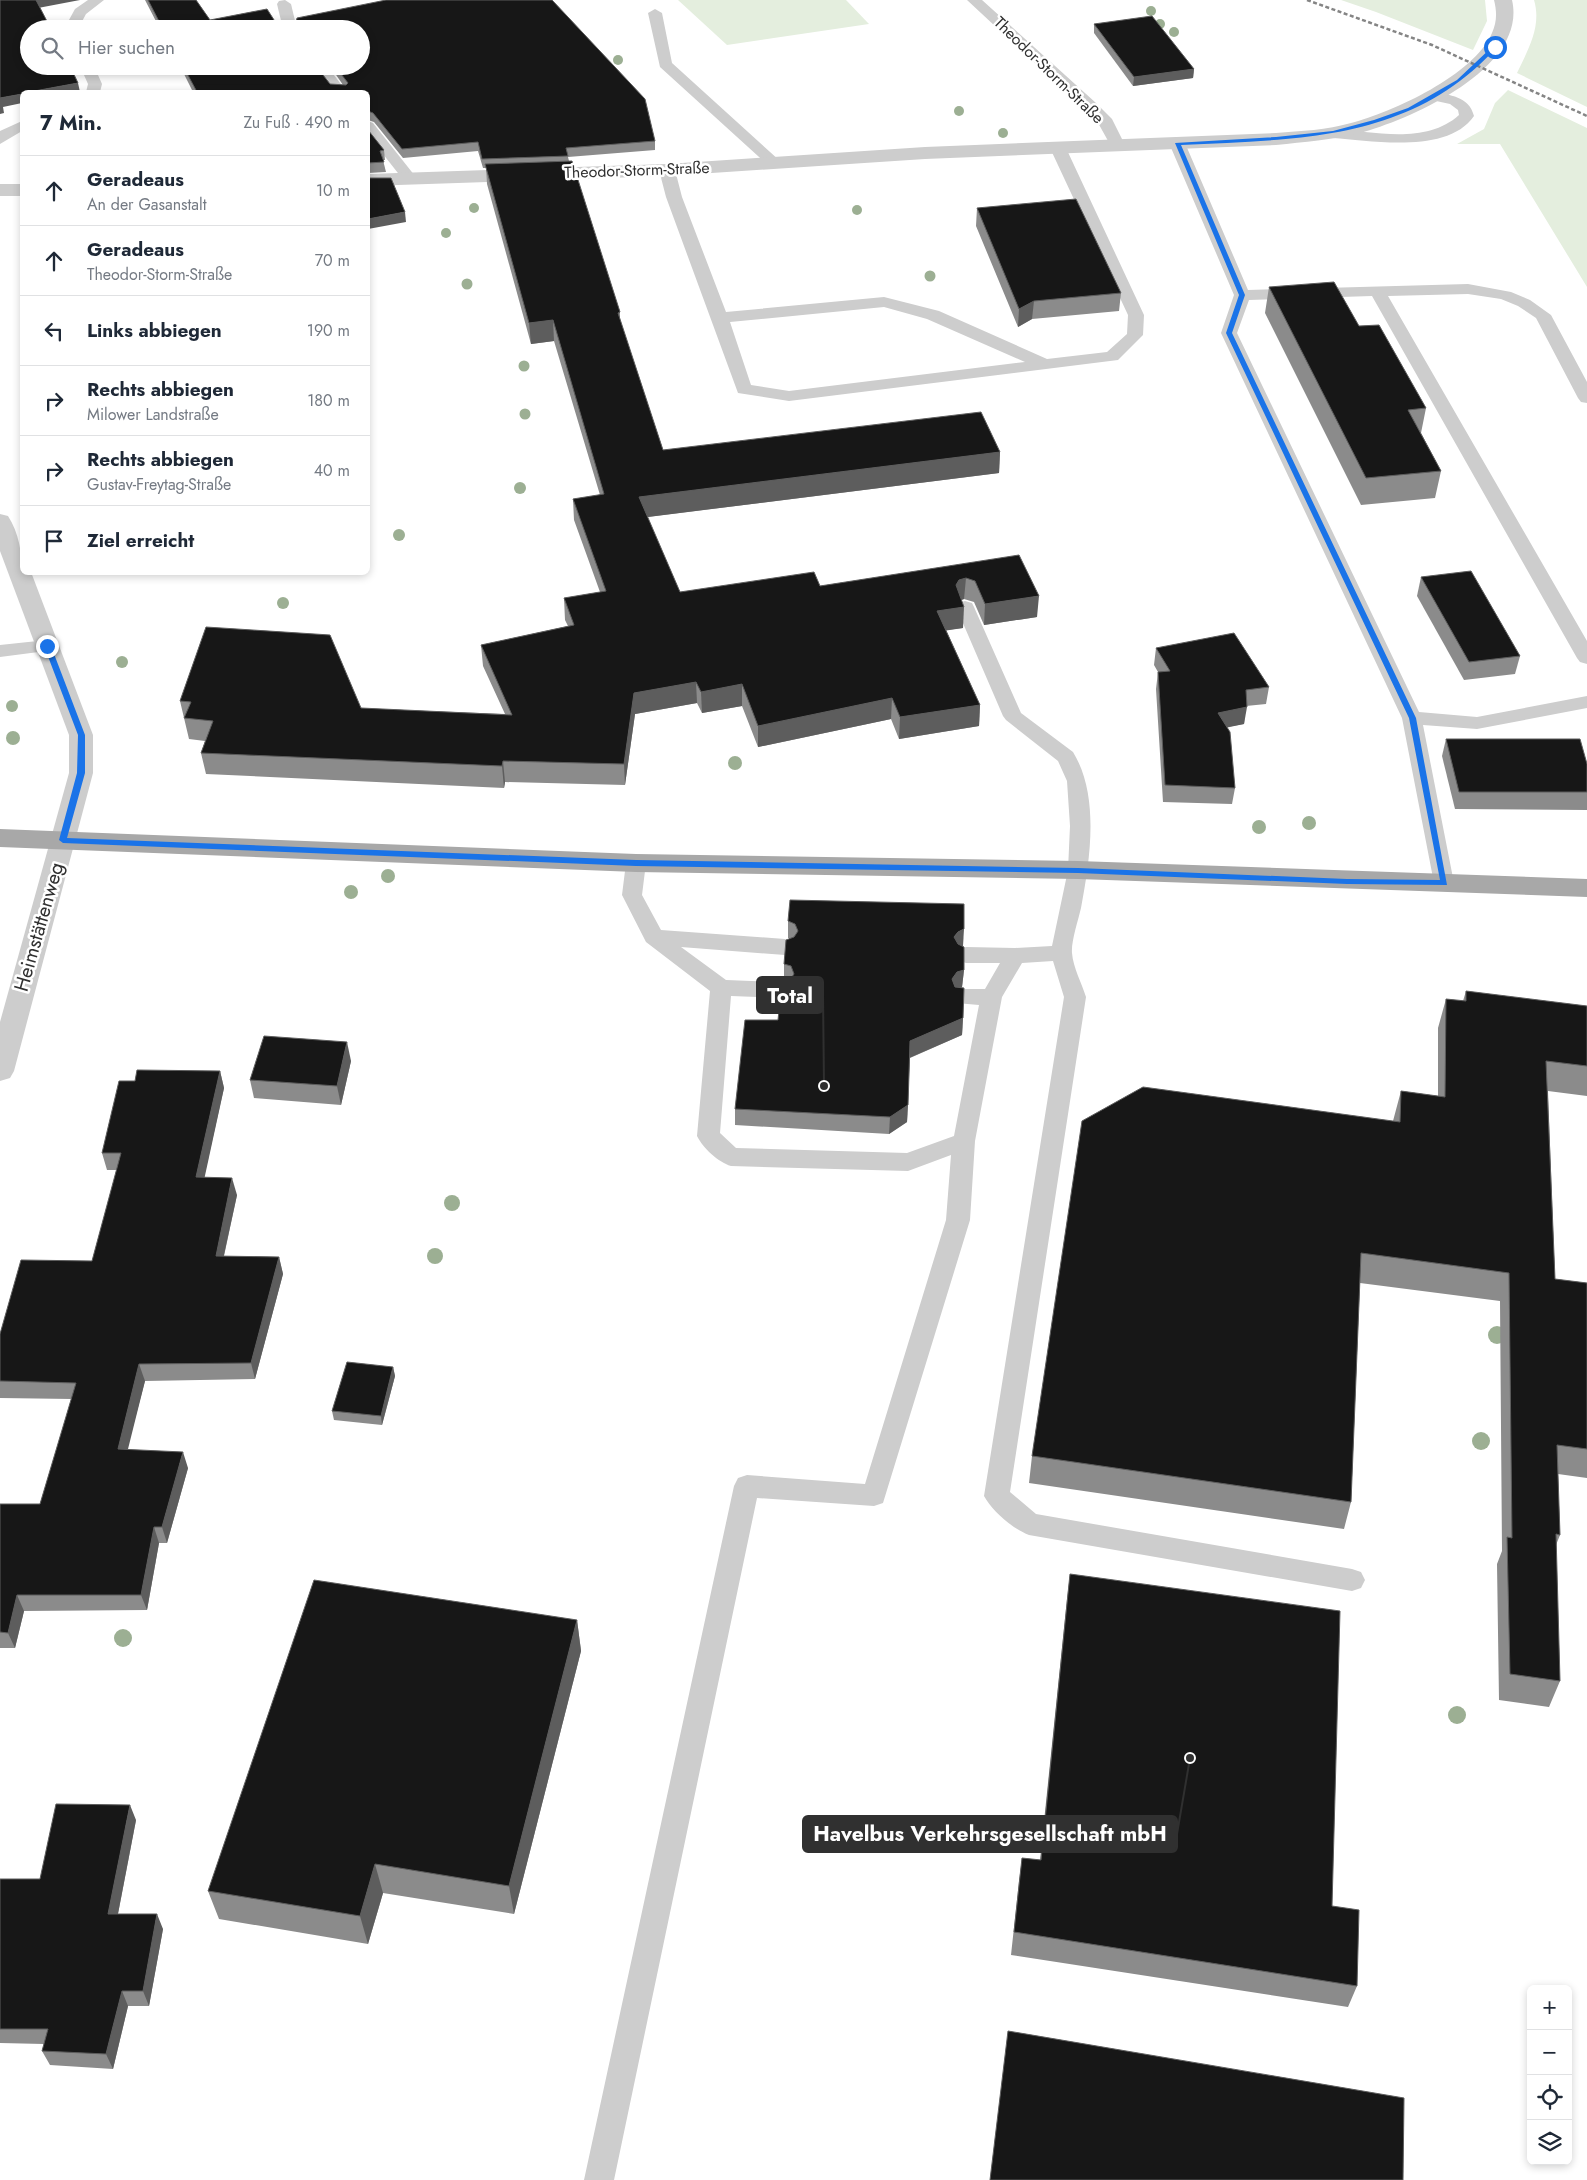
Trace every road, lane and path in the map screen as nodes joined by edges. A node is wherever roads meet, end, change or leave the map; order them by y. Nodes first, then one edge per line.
1 (97, 0) edge
2 (974, 0) edge
3 (1503, 0) edge
4 (284, 4) dead end
5 (655, 13) dead end
6 (76, 20) edge
7 (288, 20) edge
8 (91, 75) edge
9 (327, 75) edge
10 (94, 90) edge
11 (338, 90) edge
12 (1432, 96) junction
13 (20, 127) edge
14 (370, 129) edge
15 (1333, 133) junction
16 (0, 140) edge
17 (1177, 143) junction
18 (1117, 145) junction
19 (1058, 148) junction
20 (775, 164) junction
21 (666, 170) junction
22 (410, 179) junction
23 (370, 180) edge
24 (0, 190) edge
25 (20, 190) edge
26 (1377, 291) junction
27 (1242, 295) junction
28 (720, 318) junction
29 (1047, 365) junction
30 (1587, 398) edge
31 (0, 521) edge
32 (20, 574) edge
33 (20, 575) edge
34 (965, 607) edge
35 (47, 646) junction
36 (0, 651) edge
37 (1587, 658) edge
38 (1587, 702) edge
39 (1412, 718) junction
40 (0, 838) edge
41 (63, 840) junction
42 (636, 863) junction
43 (1078, 870) junction
44 (1444, 883) junction
45 (1587, 888) edge
46 (654, 937) junction
47 (785, 947) edge
48 (1062, 953) junction
49 (966, 955) edge
50 (1015, 956) junction
51 (721, 988) junction
52 (781, 990) edge
53 (964, 997) edge
54 (991, 997) junction
55 (0, 1071) edge
56 (964, 1141) junction
57 (1352, 1580) dead end
58 (599, 2180) edge

1 - 6 lane
2 - 18 lane, Theodor-Storm-Straße
3 - 12 street, Theodor-Storm-Straße
4 - 7 lane
5 - 20 lane
8 - 10 lane
9 - 11 lane
12 - 15 street, Theodor-Storm-Straße
12 - 15 lane
13 - 16 lane
14 - 22 lane
15 - 17 street, Theodor-Storm-Straße
17 - 18 street, Theodor-Storm-Straße
17 - 27 lane
18 - 19 street, Theodor-Storm-Straße
19 - 20 street, Theodor-Storm-Straße
19 - 29 lane
20 - 21 street, Theodor-Storm-Straße
21 - 22 street, Theodor-Storm-Straße
21 - 28 lane
22 - 23 street, Theodor-Storm-Straße
24 - 25 street
26 - 27 lane
26 - 30 lane
26 - 37 lane
27 - 39 lane
28 - 29 lane
28 - 29 lane
31 - 32 street, Heimstättenweg
33 - 35 street, Heimstättenweg
34 - 43 lane
35 - 36 lane
35 - 41 street, Heimstättenweg
38 - 39 lane
39 - 44 lane
40 - 41 main road
41 - 42 main road
41 - 55 street, Heimstättenweg
42 - 43 main road
42 - 46 lane
43 - 44 main road
43 - 48 lane
44 - 45 main road
46 - 47 lane
46 - 51 lane
48 - 50 lane
48 - 57 lane
49 - 50 lane
50 - 54 lane
51 - 52 lane
51 - 56 lane
53 - 54 lane
54 - 56 lane
56 - 58 lane

